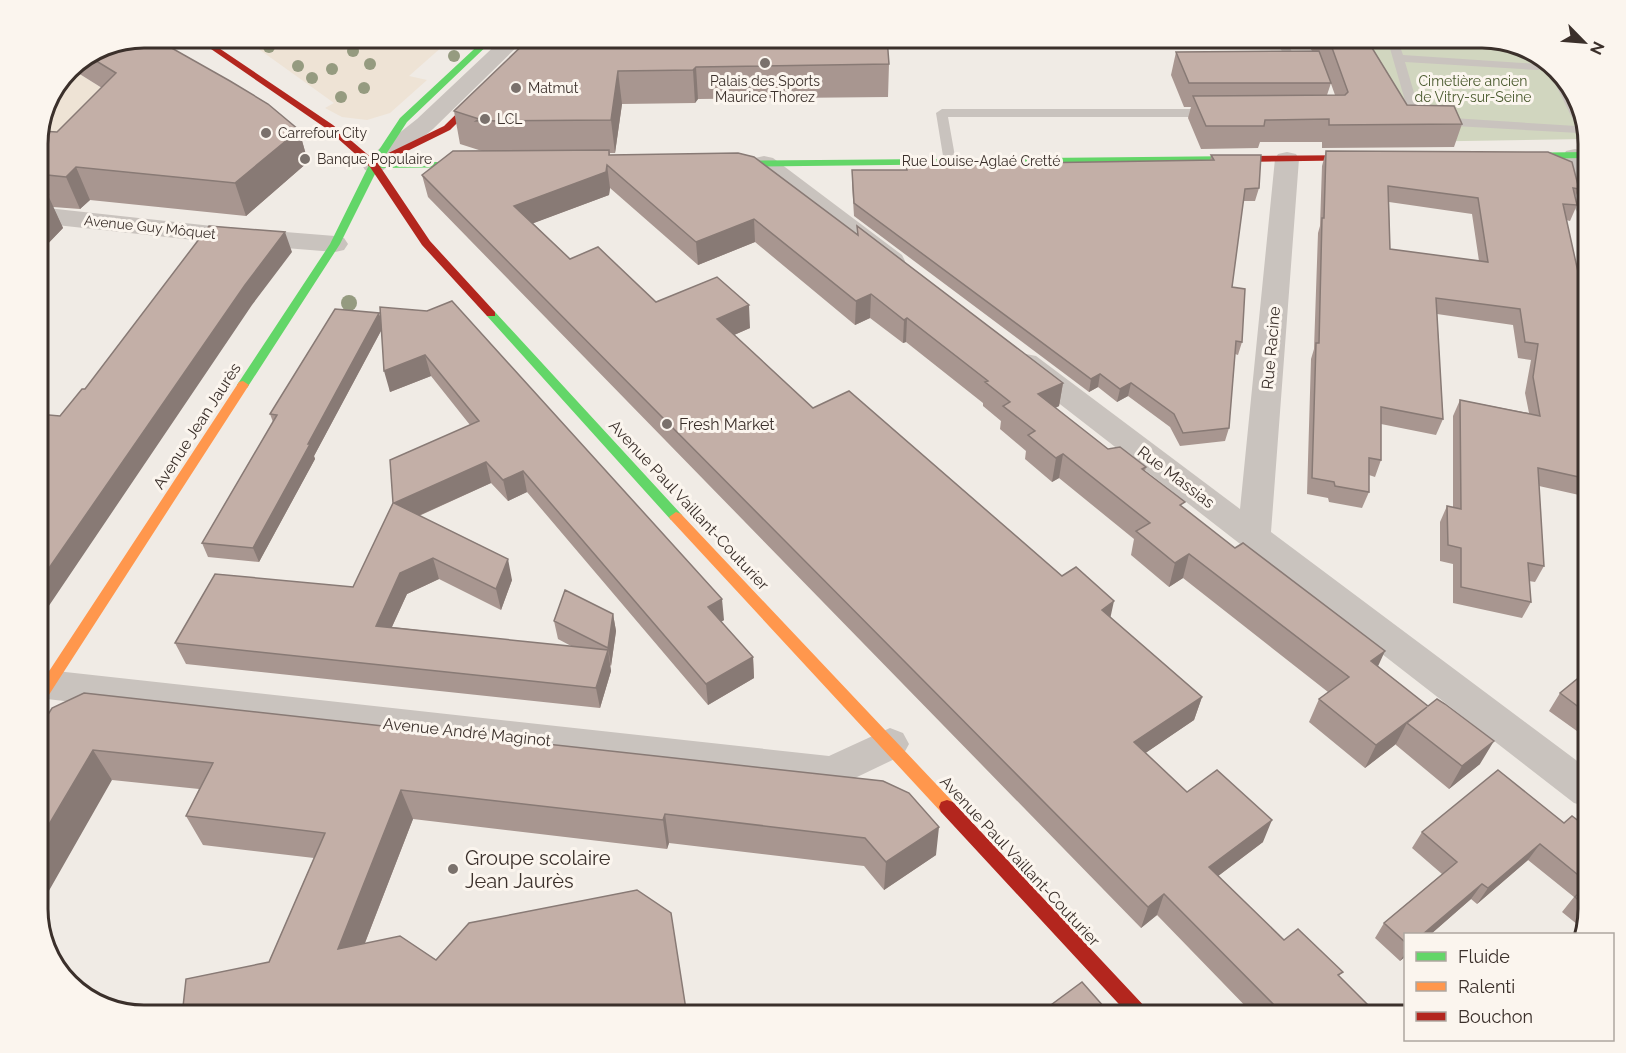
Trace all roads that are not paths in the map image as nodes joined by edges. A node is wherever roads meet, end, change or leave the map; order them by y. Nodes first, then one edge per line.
1 (214, 48) edge
2 (480, 48) edge
3 (504, 48) edge
4 (529, 48) edge
5 (1285, 48) edge
6 (1395, 48) edge
7 (1398, 58) junction
8 (1534, 64) edge
9 (1319, 70) edge
10 (1227, 113) edge
11 (1577, 130) edge
12 (1578, 152) edge
13 (1494, 156) edge
14 (1377, 158) edge
15 (1287, 159) junction
16 (950, 162) junction
17 (764, 163) junction
18 (700, 164) edge
19 (374, 165) junction
20 (490, 165) edge
21 (48, 216) edge
22 (335, 244) junction
23 (916, 280) edge
24 (1001, 344) edge
25 (1254, 537) junction
26 (48, 678) edge
27 (48, 690) edge
28 (890, 744) junction
29 (1578, 783) edge
30 (1131, 1005) edge

1 - 19 main road, Avenue Paul Vaillant-Couturier
2 - 19 main road, Avenue Jean Jaurès
3 - 19 street
4 - 19 main road
5 - 9 lane
6 - 7 lane
7 - 8 lane
7 - 11 lane
10 - 16 lane
12 - 13 main road
14 - 15 main road, Rue Louise-Aglaé Cretté
15 - 16 main road, Rue Louise-Aglaé Cretté
15 - 25 street, Rue Racine
16 - 17 main road, Rue Louise-Aglaé Cretté
17 - 18 main road, Rue Louise-Aglaé Cretté
17 - 23 street
19 - 20 main road
19 - 22 main road, Avenue Jean Jaurès
19 - 28 main road, Avenue Paul Vaillant-Couturier
21 - 22 street, Avenue Guy Môquet
22 - 26 main road, Avenue Jean Jaurès
24 - 25 street, Rue Massias
25 - 29 street, Rue Massias
27 - 28 street, Avenue André Maginot
28 - 30 main road, Avenue Paul Vaillant-Couturier

